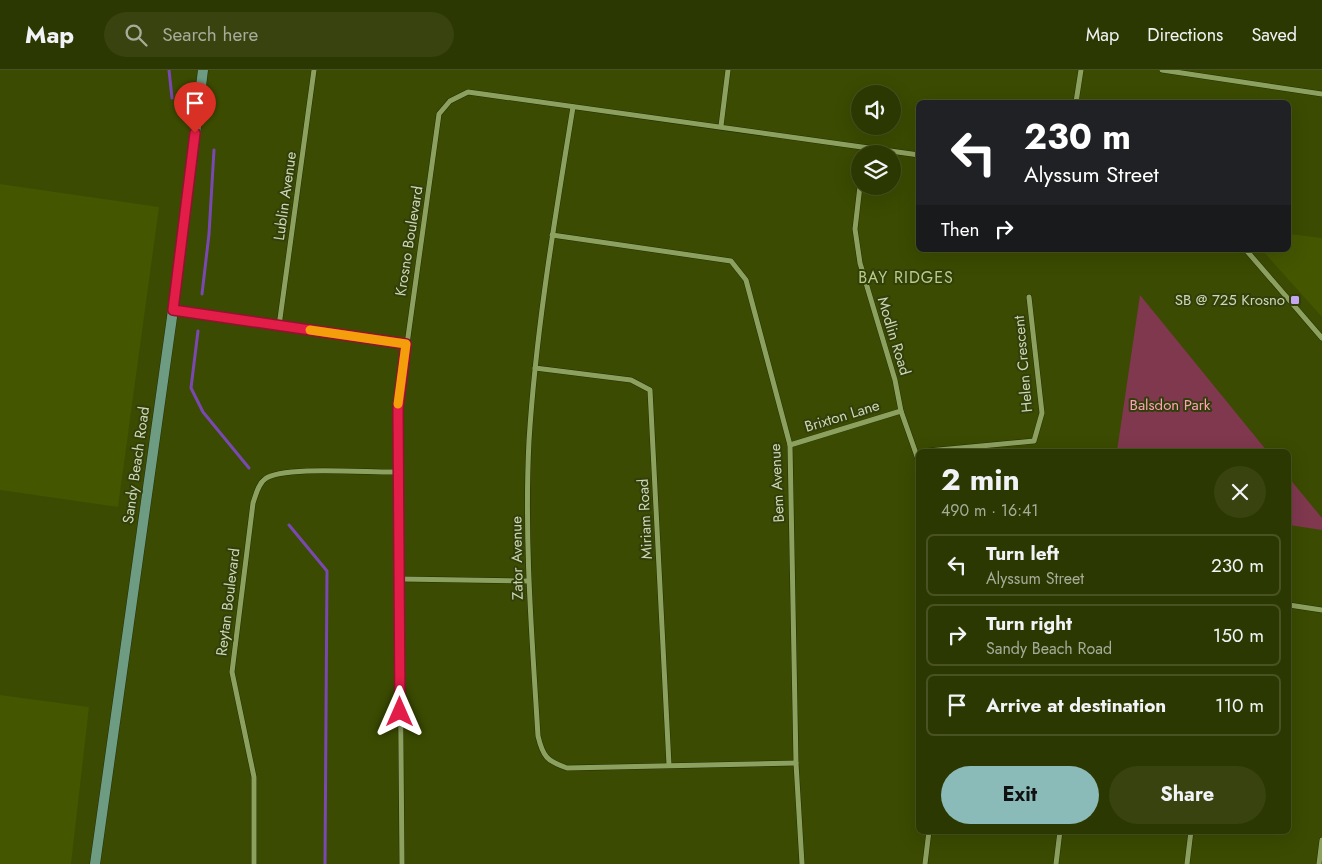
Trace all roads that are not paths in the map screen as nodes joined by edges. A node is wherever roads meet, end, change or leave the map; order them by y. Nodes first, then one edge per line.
1 (204, 70) edge
2 (314, 70) edge
3 (728, 70) edge
4 (1081, 70) edge
5 (1162, 70) edge
6 (1208, 70) edge
7 (1206, 77) junction
8 (1322, 94) edge
9 (1076, 100) edge
10 (573, 107) junction
11 (721, 126) junction
12 (851, 146) edge
13 (901, 153) edge
14 (916, 155) edge
15 (859, 195) edge
16 (552, 235) junction
17 (1248, 252) edge
18 (1029, 297) dead end
19 (173, 310) junction
20 (279, 326) junction
21 (1322, 338) edge
22 (406, 344) junction
23 (535, 368) junction
24 (901, 411) junction
25 (790, 445) junction
26 (916, 449) edge
27 (949, 449) edge
28 (398, 472) junction
29 (401, 579) junction
30 (528, 581) junction
31 (1291, 605) edge
32 (1322, 610) edge
33 (796, 763) junction
34 (669, 765) junction
35 (929, 834) edge
36 (1060, 834) edge
37 (1191, 834) edge
38 (1322, 840) edge
39 (95, 864) edge
40 (254, 864) edge
41 (402, 864) edge
42 (802, 864) edge
43 (925, 864) edge
44 (1056, 864) edge
45 (1187, 864) edge
46 (1319, 864) edge

1 - 19 street, Sandy Beach Road
2 - 20 street, Lublin Avenue
3 - 11 street
4 - 9 street
5 - 7 street
6 - 7 street
7 - 8 street
10 - 11 street, Krosno Boulevard
10 - 16 street, Zator Avenue
10 - 22 street, Krosno Boulevard
11 - 12 street, Krosno Boulevard
13 - 14 street, Krosno Boulevard
15 - 24 street, Modlin Road
16 - 23 street, Zator Avenue
16 - 25 street, Bem Avenue
17 - 21 street
18 - 27 street, Helen Crescent
19 - 20 street
19 - 39 street, Sandy Beach Road
20 - 22 street
22 - 28 street, Krosno Boulevard
23 - 30 street, Zator Avenue
23 - 34 street, Miriam Road
24 - 25 street, Brixton Lane
24 - 26 street, Modlin Road
25 - 33 street, Bem Avenue
28 - 29 street, Krosno Boulevard
28 - 40 street, Reytan Boulevard
29 - 30 street
29 - 41 street, Krosno Boulevard
30 - 34 street, Zator Avenue
31 - 32 street
33 - 34 street, Zator Avenue
33 - 42 street, Bem Avenue
35 - 43 street
36 - 44 street
37 - 45 street
38 - 46 street

